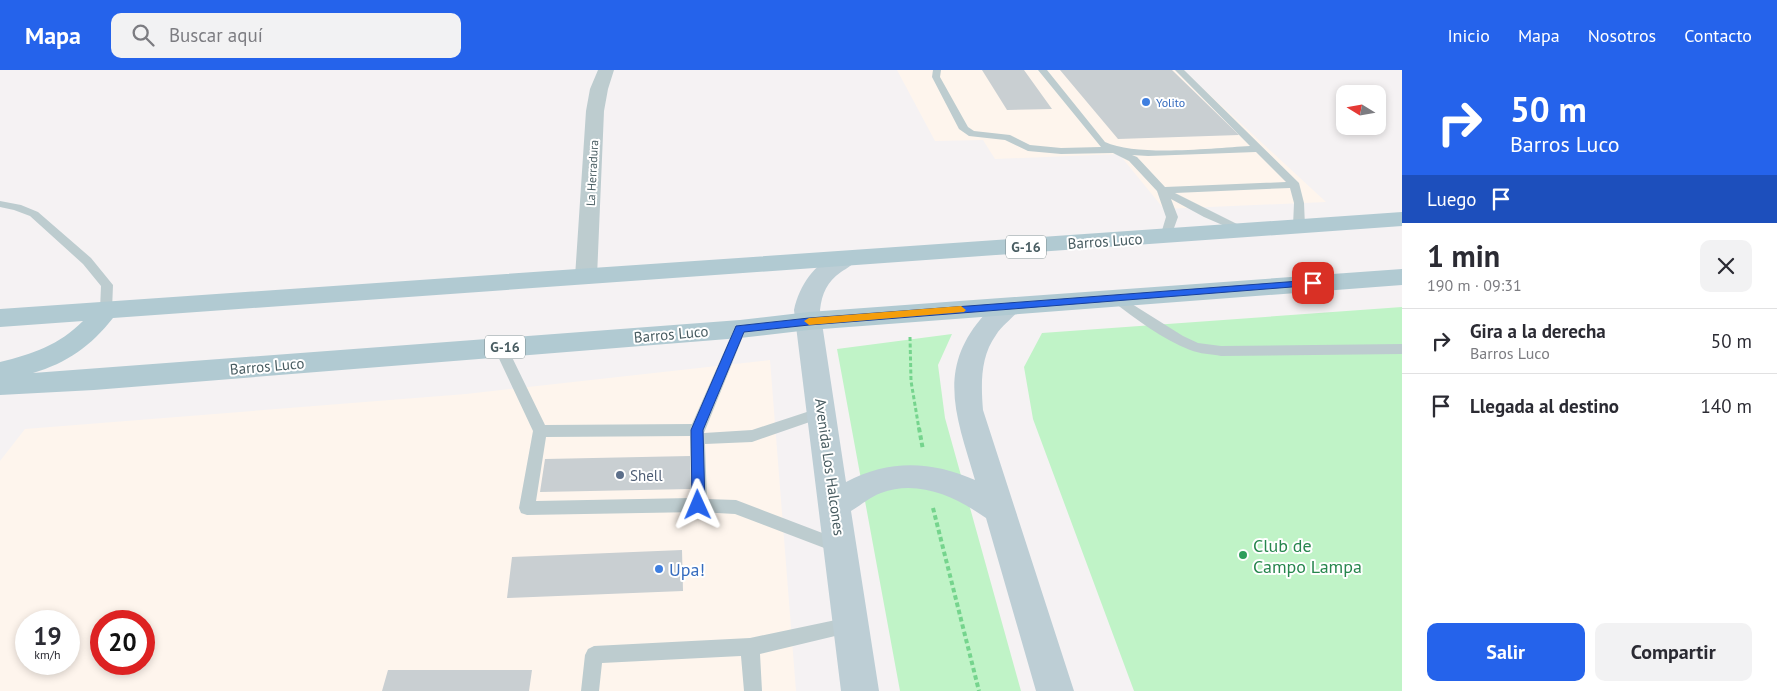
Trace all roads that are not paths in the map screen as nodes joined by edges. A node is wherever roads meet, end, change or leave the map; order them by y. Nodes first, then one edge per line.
1 (606, 70) edge
2 (937, 70) edge
3 (1042, 70) edge
4 (1179, 70) edge
5 (1259, 149) junction
6 (1113, 150) junction
7 (1295, 185) junction
8 (1162, 190) junction
9 (0, 204) edge
10 (1402, 220) edge
11 (1299, 226) junction
12 (1246, 232) junction
13 (1166, 237) junction
14 (845, 259) junction
15 (586, 277) junction
16 (1402, 277) edge
17 (1116, 298) junction
18 (1009, 306) junction
19 (106, 310) junction
20 (0, 318) edge
21 (809, 321) junction
22 (740, 329) junction
23 (501, 348) junction
24 (1402, 349) edge
25 (0, 372) edge
26 (0, 385) edge
27 (822, 412) junction
28 (540, 431) junction
29 (697, 434) junction
30 (835, 504) junction
31 (698, 505) junction
32 (999, 510) junction
33 (841, 547) junction
34 (851, 625) junction
35 (750, 647) junction
36 (590, 691) edge
37 (753, 691) edge
38 (860, 691) edge
39 (1055, 691) edge

1 - 15 street, La Herradura
2 - 6 lane
3 - 6 lane
4 - 5 lane
5 - 6 lane
5 - 7 lane
6 - 8 lane
7 - 8 lane
7 - 11 lane
8 - 12 lane
8 - 13 lane
9 - 19 lane
10 - 11 main road, Barros Luco / G-16
11 - 12 main road, Barros Luco / G-16
12 - 13 main road, Barros Luco / G-16
13 - 14 main road, Barros Luco / G-16
14 - 15 main road, Barros Luco / G-16
14 - 21 street, Avenida Los Halcones
15 - 19 main road, Barros Luco / G-16
16 - 17 main road, Barros Luco / G-16
17 - 18 main road, Barros Luco / G-16
17 - 24 lane
18 - 21 main road, Barros Luco / G-16
18 - 32 street
19 - 20 main road, Barros Luco / G-16
19 - 25 main road
21 - 22 main road, Barros Luco / G-16
21 - 27 street, Avenida Los Halcones
22 - 23 main road, Barros Luco / G-16
22 - 29 lane
23 - 26 main road, Barros Luco / G-16
23 - 28 lane
27 - 29 lane
27 - 30 street, Avenida Los Halcones
28 - 29 lane
28 - 31 lane
29 - 31 lane
30 - 32 street
30 - 33 street, Avenida Los Halcones
31 - 33 lane
32 - 39 street
33 - 34 street, Avenida Los Halcones
34 - 35 lane
34 - 38 street, Avenida Los Halcones
35 - 36 lane
35 - 37 lane

